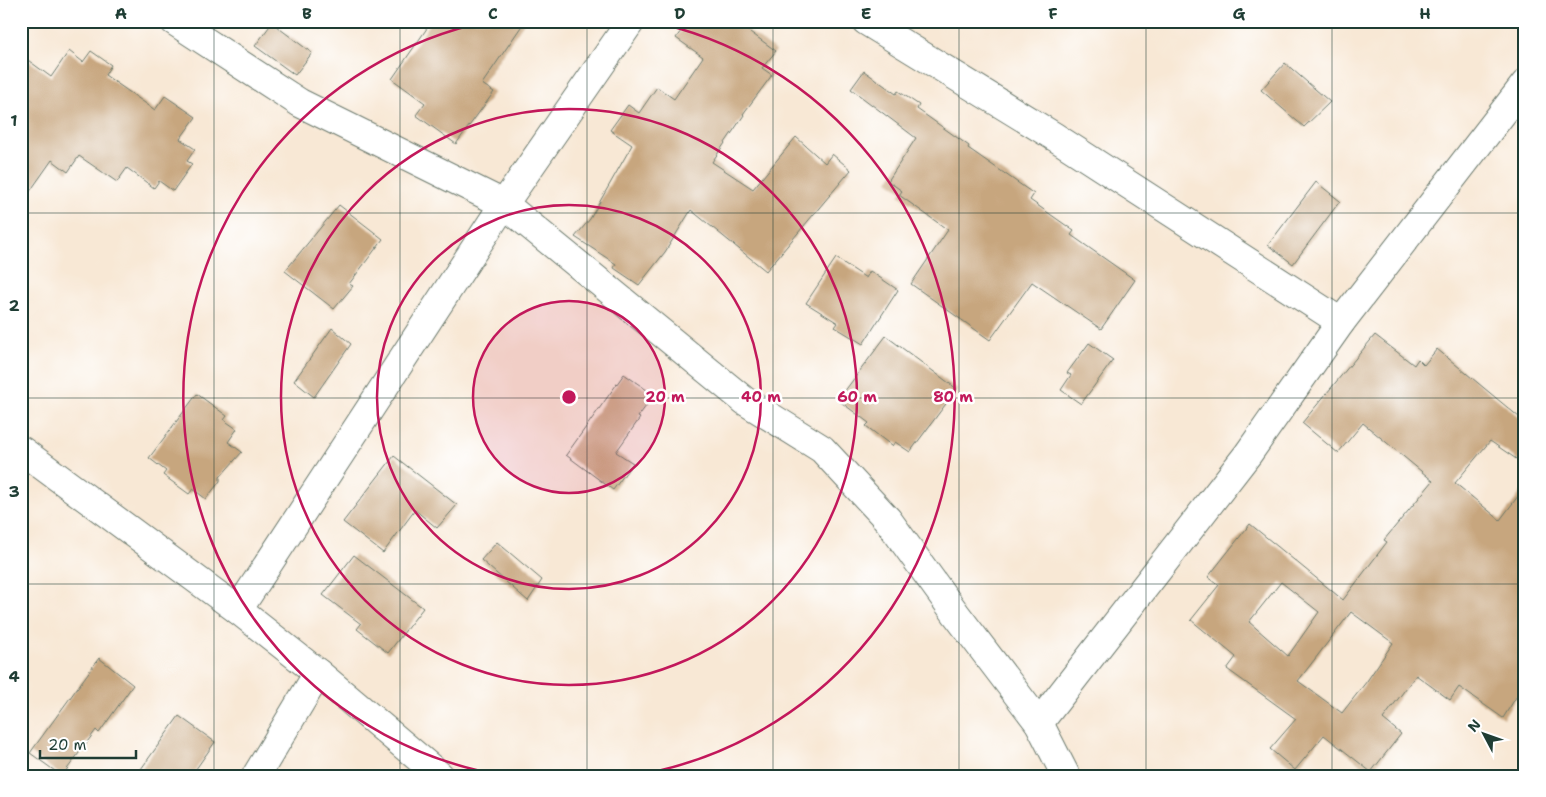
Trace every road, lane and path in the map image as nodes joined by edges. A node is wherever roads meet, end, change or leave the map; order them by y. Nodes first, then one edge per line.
1 (174, 21) edge
2 (630, 21) edge
3 (866, 21) edge
4 (1525, 84) edge
5 (504, 204) junction
6 (1341, 322) junction
7 (21, 450) edge
8 (238, 610) junction
9 (318, 673) junction
10 (1039, 723) junction
11 (256, 776) edge
12 (440, 776) edge
13 (1066, 776) edge

1 - 5 street
2 - 5 street
3 - 6 street
4 - 6 street
5 - 8 street
5 - 10 street
6 - 10 street
7 - 8 street
8 - 9 street
9 - 11 street
9 - 12 street
10 - 13 street

